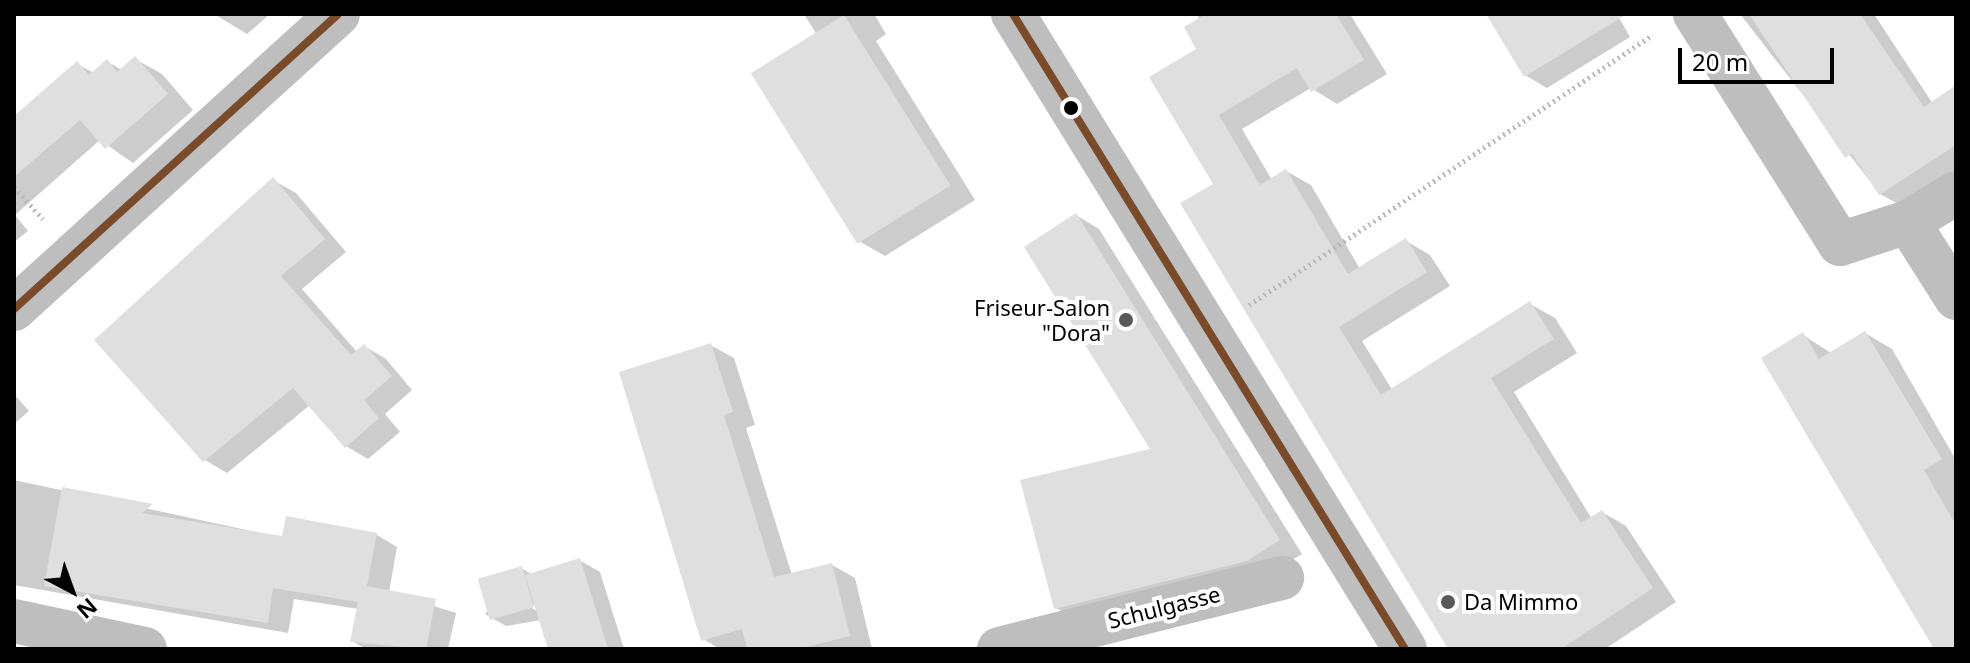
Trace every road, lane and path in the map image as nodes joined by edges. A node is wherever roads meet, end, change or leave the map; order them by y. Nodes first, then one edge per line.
1 (338, 14) edge
2 (1013, 14) edge
3 (1676, 23) edge
4 (1956, 193) edge
5 (1908, 222) junction
6 (1956, 298) edge
7 (14, 309) edge
8 (1207, 333) junction
9 (1282, 578) dead end
10 (21, 632) edge
11 (145, 649) edge
12 (999, 649) edge
13 (1405, 649) edge

1 - 7 street
2 - 8 street
3 - 5 street
3 - 8 path
4 - 5 street
5 - 6 street
8 - 13 street
9 - 12 street, Schulgasse
10 - 11 street

